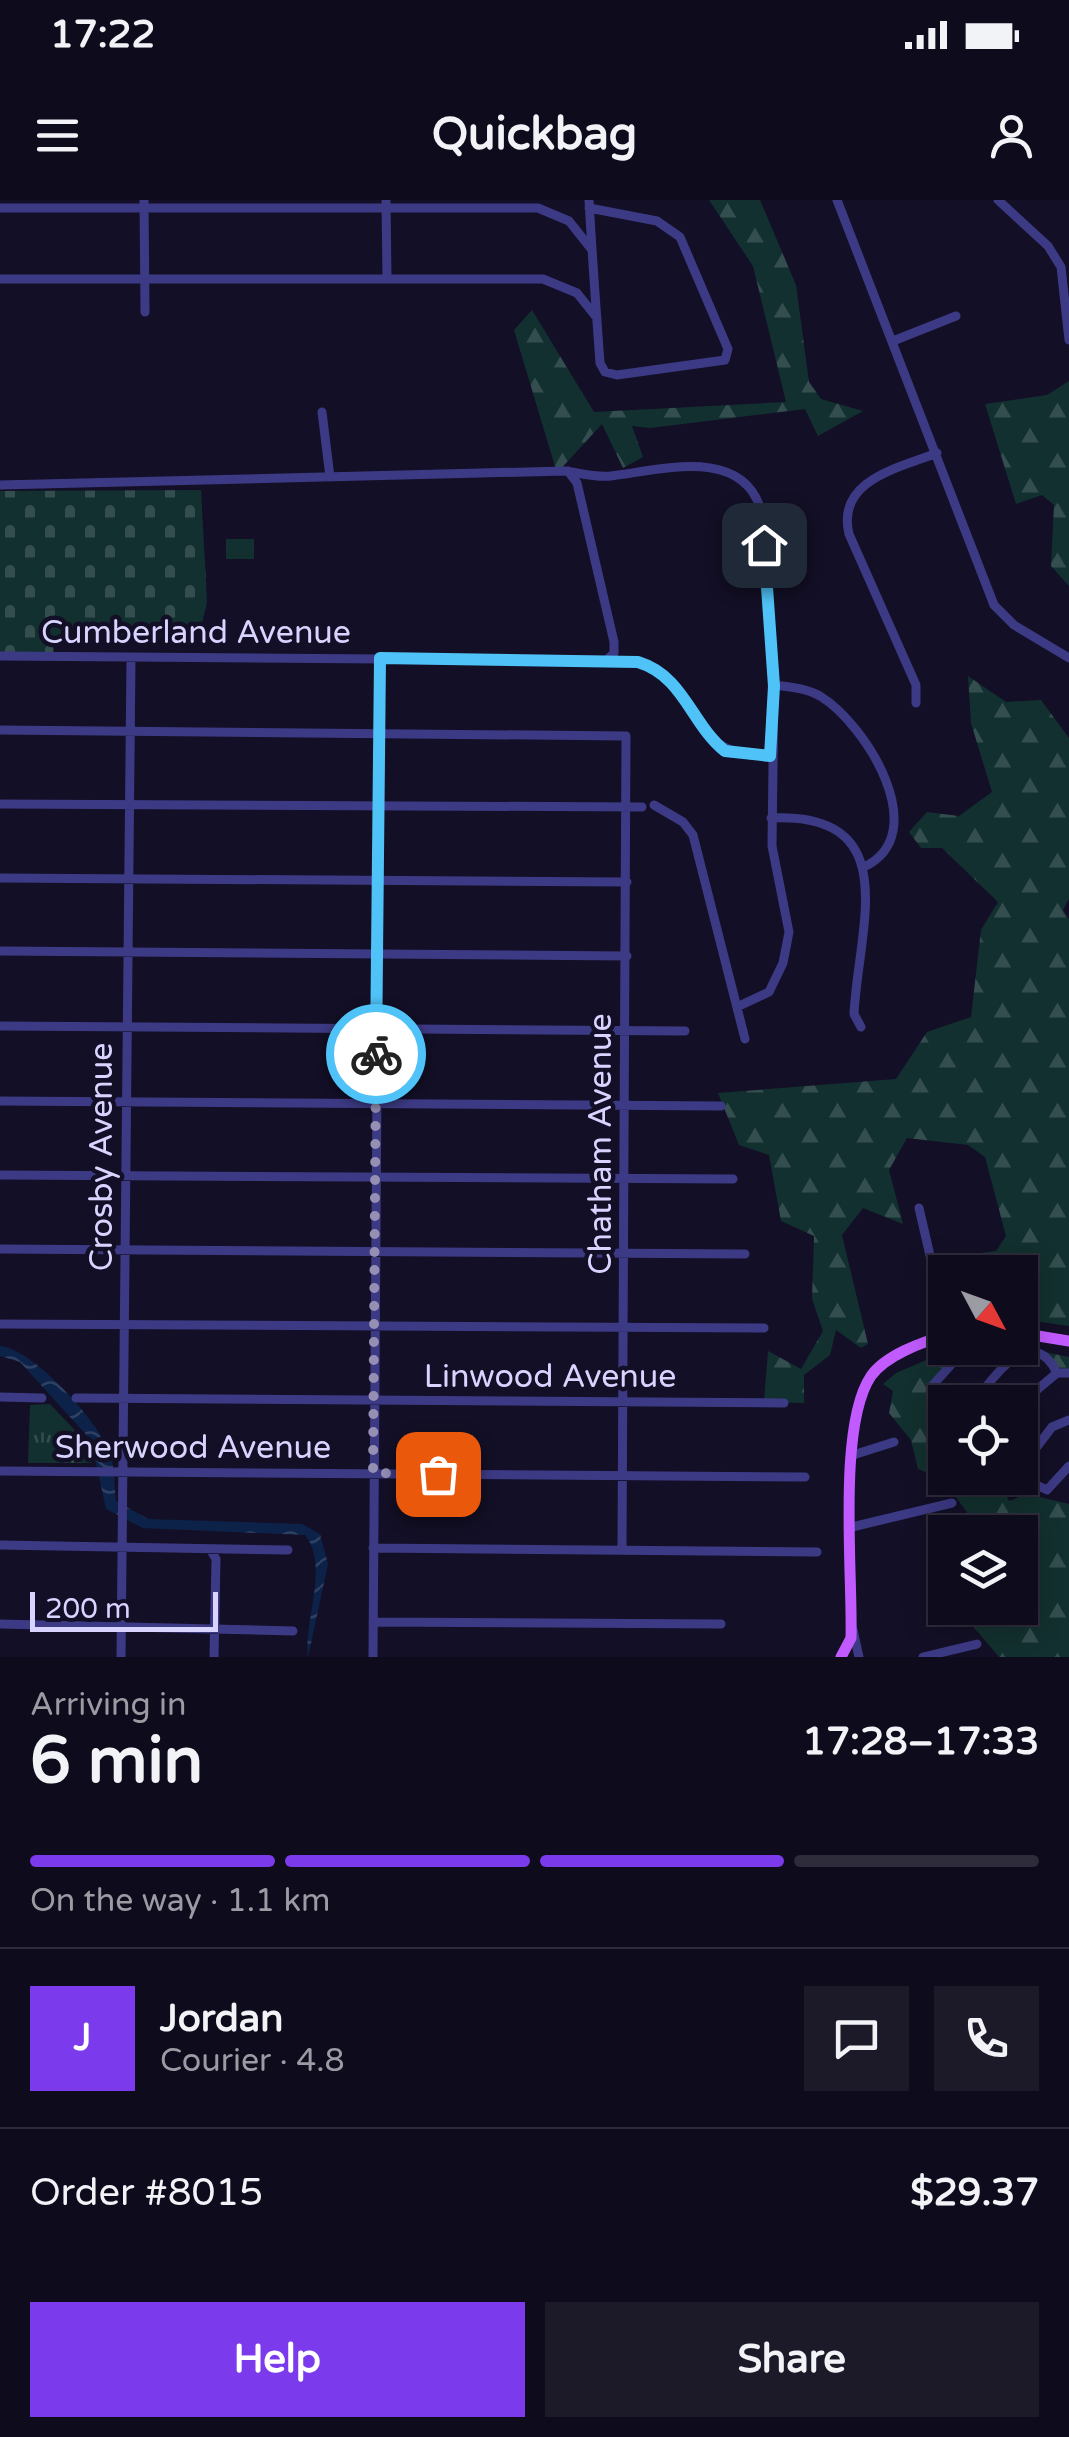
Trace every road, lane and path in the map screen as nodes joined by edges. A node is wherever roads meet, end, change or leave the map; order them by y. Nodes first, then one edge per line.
1 (836, 200) edge
2 (998, 200) edge
3 (144, 204) edge
4 (386, 204) edge
5 (589, 204) edge
6 (0, 208) edge
7 (592, 250) junction
8 (145, 279) junction
9 (387, 279) junction
10 (1067, 279) edge
11 (0, 280) edge
12 (145, 312) dead end
13 (956, 316) dead end
14 (597, 318) junction
15 (1069, 340) edge
16 (894, 341) junction
17 (322, 412) dead end
18 (937, 452) junction
19 (568, 471) junction
20 (330, 477) junction
21 (0, 485) edge
22 (0, 656) edge
23 (130, 658) junction
24 (380, 658) junction
25 (1069, 658) edge
26 (607, 660) junction
27 (774, 686) junction
28 (916, 702) dead end
29 (0, 730) edge
30 (129, 730) junction
31 (378, 732) junction
32 (770, 756) junction
33 (0, 804) edge
34 (129, 806) junction
35 (377, 806) junction
36 (627, 807) junction
37 (771, 818) junction
38 (864, 867) junction
39 (0, 878) edge
40 (128, 879) junction
41 (377, 880) junction
42 (627, 882) junction
43 (0, 951) edge
44 (128, 952) junction
45 (376, 955) junction
46 (626, 956) junction
47 (737, 1008) junction
48 (0, 1026) edge
49 (127, 1027) junction
50 (860, 1027) dead end
51 (376, 1028) junction
52 (626, 1030) junction
53 (686, 1030) dead end
54 (745, 1039) dead end
55 (0, 1101) edge
56 (126, 1102) junction
57 (376, 1103) junction
58 (625, 1105) junction
59 (721, 1106) dead end
60 (0, 1175) edge
61 (126, 1175) junction
62 (376, 1176) junction
63 (625, 1178) junction
64 (733, 1179) dead end
65 (919, 1208) dead end
66 (0, 1249) edge
67 (126, 1250) junction
68 (375, 1251) junction
69 (624, 1253) junction
70 (744, 1254) dead end
71 (930, 1255) edge
72 (0, 1324) edge
73 (125, 1324) junction
74 (374, 1325) junction
75 (624, 1327) junction
76 (764, 1328) dead end
77 (1038, 1336) edge
78 (1069, 1341) edge
79 (928, 1343) edge
80 (951, 1365) edge
81 (1056, 1373) junction
82 (1069, 1373) edge
83 (933, 1385) edge
84 (987, 1385) edge
85 (1038, 1388) edge
86 (0, 1397) edge
87 (42, 1398) dead end
88 (76, 1398) dead end
89 (125, 1398) junction
90 (374, 1400) junction
91 (623, 1400) junction
92 (784, 1403) dead end
93 (1069, 1420) edge
94 (894, 1442) dead end
95 (1038, 1445) edge
96 (853, 1455) junction
97 (1069, 1466) edge
98 (0, 1471) edge
99 (119, 1472) junction
100 (373, 1473) junction
101 (623, 1475) junction
102 (805, 1476) dead end
103 (1038, 1486) edge
104 (952, 1503) dead end
105 (848, 1528) junction
106 (0, 1545) edge
107 (123, 1546) junction
108 (373, 1548) junction
109 (210, 1549) junction
110 (288, 1550) dead end
111 (622, 1550) junction
112 (817, 1552) dead end
113 (373, 1622) junction
114 (852, 1623) junction
115 (0, 1624) edge
116 (721, 1624) dead end
117 (121, 1627) junction
118 (215, 1629) junction
119 (293, 1631) dead end
120 (977, 1644) dead end
121 (121, 1657) edge
122 (214, 1657) edge
123 (373, 1657) edge
124 (841, 1657) edge
125 (858, 1657) edge
126 (923, 1657) edge

1 - 16 street
2 - 10 street
3 - 4 street
3 - 6 street
3 - 8 street
4 - 7 street
4 - 9 street
5 - 7 street
5 - 14 street
7 - 14 street
8 - 9 street
8 - 11 street
8 - 12 street
9 - 14 street
10 - 15 street
13 - 16 street
16 - 18 street
17 - 20 street
18 - 25 street
18 - 28 street
19 - 20 street
19 - 26 street
19 - 27 street
20 - 21 street
22 - 23 street, Cumberland Avenue
23 - 24 street, Cumberland Avenue
23 - 30 street, Crosby Avenue
24 - 26 street, Cumberland Avenue
24 - 31 street
26 - 32 street, Cumberland Avenue
27 - 32 street
27 - 38 street
29 - 30 street
30 - 31 street
30 - 34 street, Crosby Avenue
31 - 35 street
31 - 36 street, Chatham Avenue
32 - 37 street
33 - 34 street
34 - 35 street
34 - 40 street, Crosby Avenue
35 - 36 street
35 - 41 street
36 - 42 street, Chatham Avenue
36 - 47 street
37 - 38 street
37 - 47 street
38 - 50 street
39 - 40 street
40 - 41 street
40 - 44 street, Crosby Avenue
41 - 42 street
41 - 45 street
42 - 46 street, Chatham Avenue
43 - 44 street
44 - 45 street
44 - 49 street, Crosby Avenue
45 - 46 street
45 - 51 street
46 - 52 street, Chatham Avenue
47 - 54 street
48 - 49 street
49 - 51 street
49 - 56 street, Crosby Avenue
51 - 52 street
51 - 57 street
52 - 53 street
52 - 58 street, Chatham Avenue
55 - 56 street
56 - 57 street
56 - 61 street, Crosby Avenue
57 - 58 street
57 - 62 street
58 - 59 street
58 - 63 street, Chatham Avenue
60 - 61 street
61 - 62 street
61 - 67 street, Crosby Avenue
62 - 63 street
62 - 68 street
63 - 64 street
63 - 69 street, Chatham Avenue
65 - 71 street
66 - 67 street
67 - 68 street
67 - 73 street, Crosby Avenue
68 - 69 street
68 - 74 street
69 - 70 street
69 - 75 street, Chatham Avenue
72 - 73 street
73 - 74 street
73 - 89 street, Crosby Avenue
74 - 75 street
74 - 90 street
75 - 76 street
75 - 91 street, Chatham Avenue
77 - 78 main road
79 - 96 main road
80 - 83 street
81 - 82 street
81 - 84 street
81 - 85 street
86 - 87 street
88 - 89 street, Linwood Avenue
89 - 90 street, Linwood Avenue
89 - 99 street, Crosby Avenue
90 - 91 street, Linwood Avenue
90 - 100 street
91 - 92 street, Linwood Avenue
91 - 101 street, Chatham Avenue
93 - 95 street
94 - 96 street
96 - 105 main road
97 - 103 street
98 - 99 street, Sherwood Avenue
99 - 100 street, Sherwood Avenue
99 - 107 street, Crosby Avenue
100 - 101 street, Sherwood Avenue
100 - 108 street
101 - 102 street, Sherwood Avenue
101 - 111 street, Chatham Avenue
104 - 105 street
105 - 114 main road
106 - 107 street
107 - 109 street
107 - 117 street, Crosby Avenue
108 - 111 street
108 - 113 street
109 - 110 street
109 - 118 street
111 - 112 street
113 - 116 street
113 - 123 street
114 - 124 main road
114 - 125 street
115 - 117 street
117 - 118 street
117 - 121 street, Crosby Avenue
118 - 119 street
118 - 122 street
120 - 126 street

